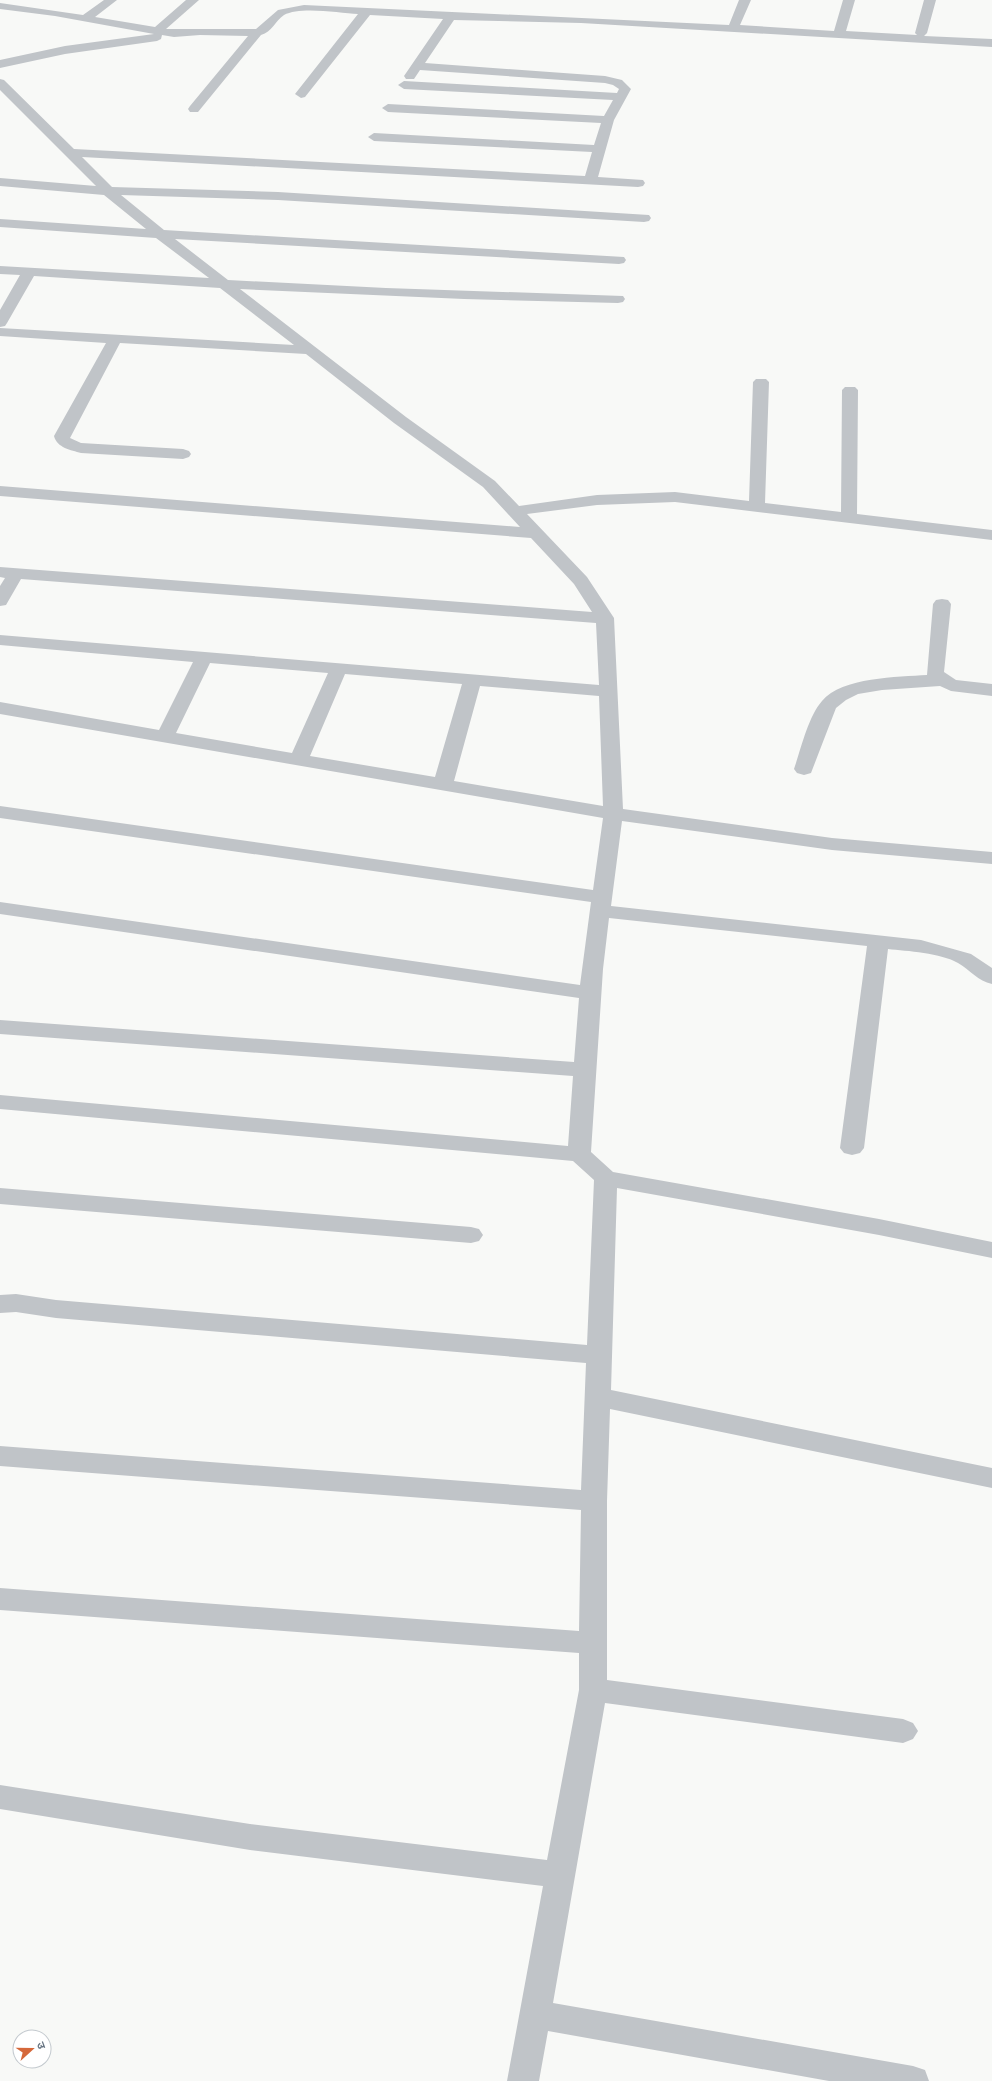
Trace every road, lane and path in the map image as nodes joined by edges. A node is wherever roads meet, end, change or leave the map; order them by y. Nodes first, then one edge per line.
1 (111, 0) edge
2 (193, 0) edge
3 (745, 0) edge
4 (849, 0) edge
5 (930, 0) edge
6 (0, 6) edge
7 (366, 12) junction
8 (451, 16) junction
9 (86, 18) junction
10 (733, 28) junction
11 (157, 31) junction
12 (257, 33) junction
13 (921, 33) dead end
14 (174, 34) junction
15 (839, 34) junction
16 (992, 43) edge
17 (0, 64) edge
18 (417, 66) junction
19 (0, 84) edge
20 (404, 84) junction
21 (301, 94) dead end
22 (621, 97) junction
23 (194, 108) dead end
24 (384, 116) junction
25 (608, 120) junction
26 (599, 149) junction
27 (368, 152) junction
28 (70, 153) junction
29 (590, 181) junction
30 (0, 182) edge
31 (638, 183) dead end
32 (108, 191) junction
33 (644, 218) dead end
34 (0, 223) edge
35 (160, 234) junction
36 (619, 260) dead end
37 (0, 270) edge
38 (29, 272) junction
39 (224, 284) junction
40 (618, 299) dead end
41 (0, 323) edge
42 (0, 332) edge
43 (114, 339) junction
44 (308, 350) junction
45 (761, 382) dead end
46 (850, 390) dead end
47 (183, 454) dead end
48 (0, 491) edge
49 (756, 506) junction
50 (515, 511) junction
51 (849, 519) junction
52 (535, 533) junction
53 (992, 535) edge
54 (8, 572) edge
55 (0, 601) edge
56 (942, 604) dead end
57 (605, 618) junction
58 (0, 640) edge
59 (204, 657) junction
60 (339, 668) junction
61 (473, 679) junction
62 (941, 680) junction
63 (992, 690) edge
64 (608, 691) junction
65 (0, 708) edge
66 (165, 736) junction
67 (299, 759) junction
68 (804, 769) dead end
69 (443, 784) junction
70 (0, 812) edge
71 (613, 814) junction
72 (992, 858) edge
73 (600, 904) junction
74 (0, 908) edge
75 (878, 941) junction
76 (992, 978) edge
77 (591, 994) junction
78 (0, 1027) edge
79 (585, 1070) junction
80 (0, 1102) edge
81 (852, 1148) dead end
82 (579, 1154) junction
83 (606, 1178) junction
84 (0, 1196) edge
85 (471, 1235) dead end
86 (992, 1250) edge
87 (0, 1304) edge
88 (600, 1355) junction
89 (599, 1397) junction
90 (0, 1456) edge
91 (992, 1478) edge
92 (594, 1501) junction
93 (0, 1599) edge
94 (594, 1643) junction
95 (593, 1690) junction
96 (903, 1730) dead end
97 (0, 1797) edge
98 (560, 1875) junction
99 (534, 2014) junction
100 (523, 2081) edge
101 (913, 2081) edge

1 - 9 street
2 - 11 street
3 - 10 street
4 - 15 street
5 - 13 street
6 - 9 street
7 - 8 street
7 - 12 street
7 - 21 street
8 - 10 street
8 - 18 street
9 - 11 street
10 - 15 street
11 - 14 street
12 - 14 street
12 - 23 street
14 - 17 street
15 - 16 street
18 - 20 street
18 - 22 street
19 - 28 street
20 - 22 street
20 - 24 street
22 - 25 street
24 - 25 street
24 - 27 street
25 - 26 street
26 - 27 street
26 - 29 street
27 - 28 street
27 - 29 street
28 - 32 street
29 - 31 street
30 - 32 street
32 - 33 street
32 - 35 street
34 - 35 street
35 - 36 street
35 - 39 street
37 - 38 street
38 - 39 street
38 - 41 street
39 - 40 street
39 - 44 street
42 - 43 street
43 - 44 street
43 - 47 street
44 - 50 street
45 - 49 street
46 - 51 street
48 - 52 street
49 - 50 street
49 - 51 street
50 - 52 street
51 - 53 street
52 - 57 street
54 - 55 street
54 - 57 street
56 - 62 street
57 - 64 street
58 - 59 street
59 - 60 street
59 - 66 street
60 - 61 street
60 - 67 street
61 - 64 street
61 - 69 street
62 - 63 street
62 - 68 street
64 - 71 street
65 - 66 street
66 - 67 street
67 - 69 street
69 - 71 street
70 - 73 street
71 - 72 street
71 - 73 street
73 - 75 street
73 - 77 street
74 - 77 street
75 - 76 street
75 - 81 street
77 - 79 street
78 - 79 street
79 - 82 street
80 - 82 street
82 - 83 street
83 - 86 street
83 - 88 street
84 - 85 street
87 - 88 street
88 - 89 street
89 - 91 street
89 - 92 street
90 - 92 street
92 - 94 street
93 - 94 street
94 - 95 street
95 - 96 street
95 - 98 street
97 - 98 street
98 - 99 street
99 - 100 street
99 - 101 street

